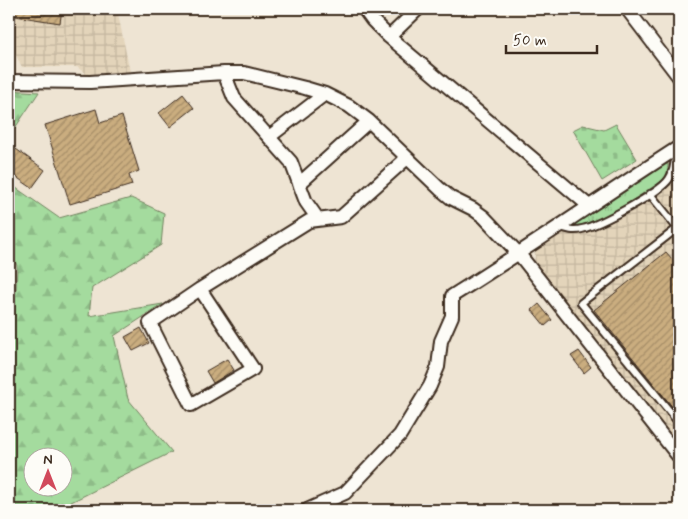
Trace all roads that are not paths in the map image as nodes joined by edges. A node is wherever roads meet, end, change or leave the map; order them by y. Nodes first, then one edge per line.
1 (364, 9) edge
2 (418, 9) edge
3 (627, 9) edge
4 (389, 37) junction
5 (224, 73) junction
6 (679, 77) edge
7 (9, 81) edge
8 (325, 94) junction
9 (369, 121) junction
10 (270, 138) junction
11 (677, 148) edge
12 (407, 158) junction
13 (299, 184) junction
14 (650, 194) junction
15 (589, 206) junction
16 (318, 219) junction
17 (560, 226) junction
18 (679, 228) edge
19 (519, 254) junction
20 (200, 289) junction
21 (679, 423) edge
22 (679, 457) edge
23 (307, 510) edge

1 - 4 street
2 - 4 street
3 - 6 street
4 - 15 street
5 - 7 street
5 - 8 street
5 - 10 street
8 - 9 street
8 - 10 street
9 - 12 street
9 - 13 street
10 - 13 street
11 - 14 lane
11 - 15 street
12 - 16 street
12 - 19 street
13 - 16 street
14 - 17 lane
14 - 18 lane
15 - 17 street
16 - 20 street
17 - 19 street
18 - 21 lane
19 - 22 street
19 - 23 street
20 - 20 street

